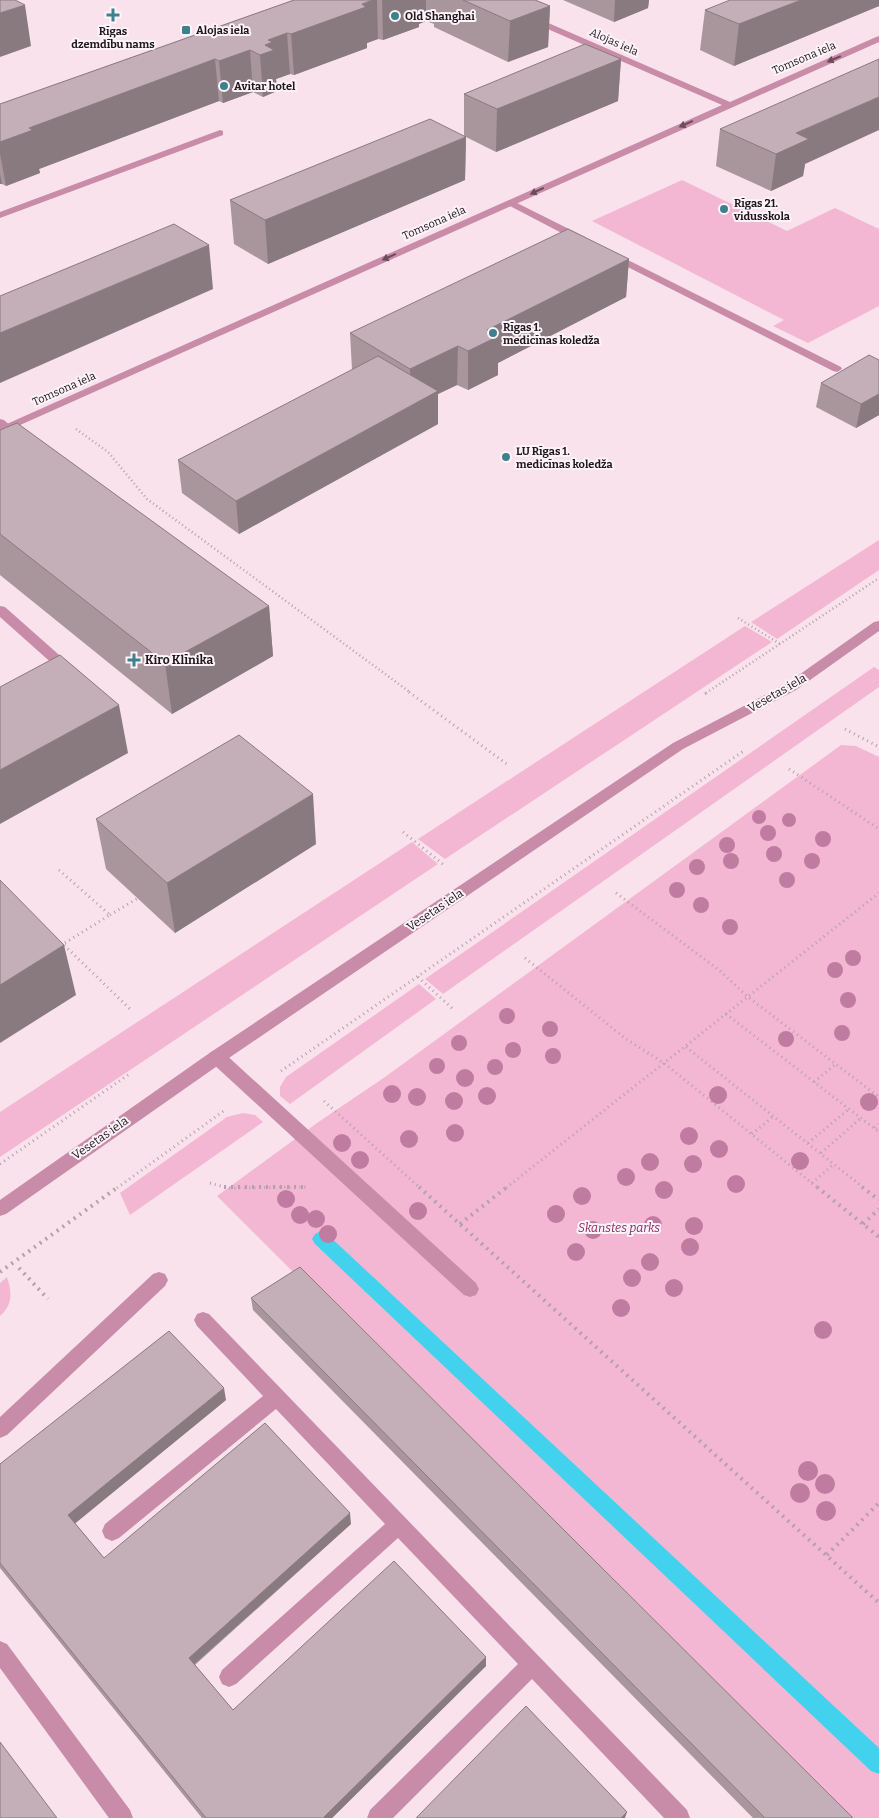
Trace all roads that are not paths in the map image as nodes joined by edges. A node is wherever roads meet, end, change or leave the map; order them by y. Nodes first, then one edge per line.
1 (525, 15) edge
2 (879, 39) edge
3 (729, 105) junction
4 (220, 133) dead end
5 (511, 203) junction
6 (0, 215) edge
7 (837, 369) dead end
8 (2, 427) edge
9 (0, 610) edge
10 (879, 625) edge
11 (73, 674) edge
12 (217, 1057) junction
13 (0, 1209) edge
14 (159, 1280) dead end
15 (470, 1289) dead end
16 (202, 1320) dead end
17 (276, 1396) junction
18 (0, 1429) edge
19 (398, 1525) junction
20 (112, 1531) dead end
21 (0, 1651) edge
22 (532, 1665) junction
23 (229, 1677) dead end
24 (122, 1818) edge
25 (378, 1818) edge
26 (679, 1818) edge

1 - 3 street, Alojas iela
2 -> 3 street, Tomsona iela
3 -> 5 street, Tomsona iela
4 - 6 street
5 - 7 street
5 -> 8 street, Tomsona iela
9 - 11 street
10 - 12 street, Vesetas iela
12 - 13 street, Vesetas iela
12 - 15 street
14 - 18 street
16 - 17 street
17 - 19 street
17 - 20 street
19 - 22 street
19 - 23 street
21 - 24 street
22 - 25 street
22 - 26 street

